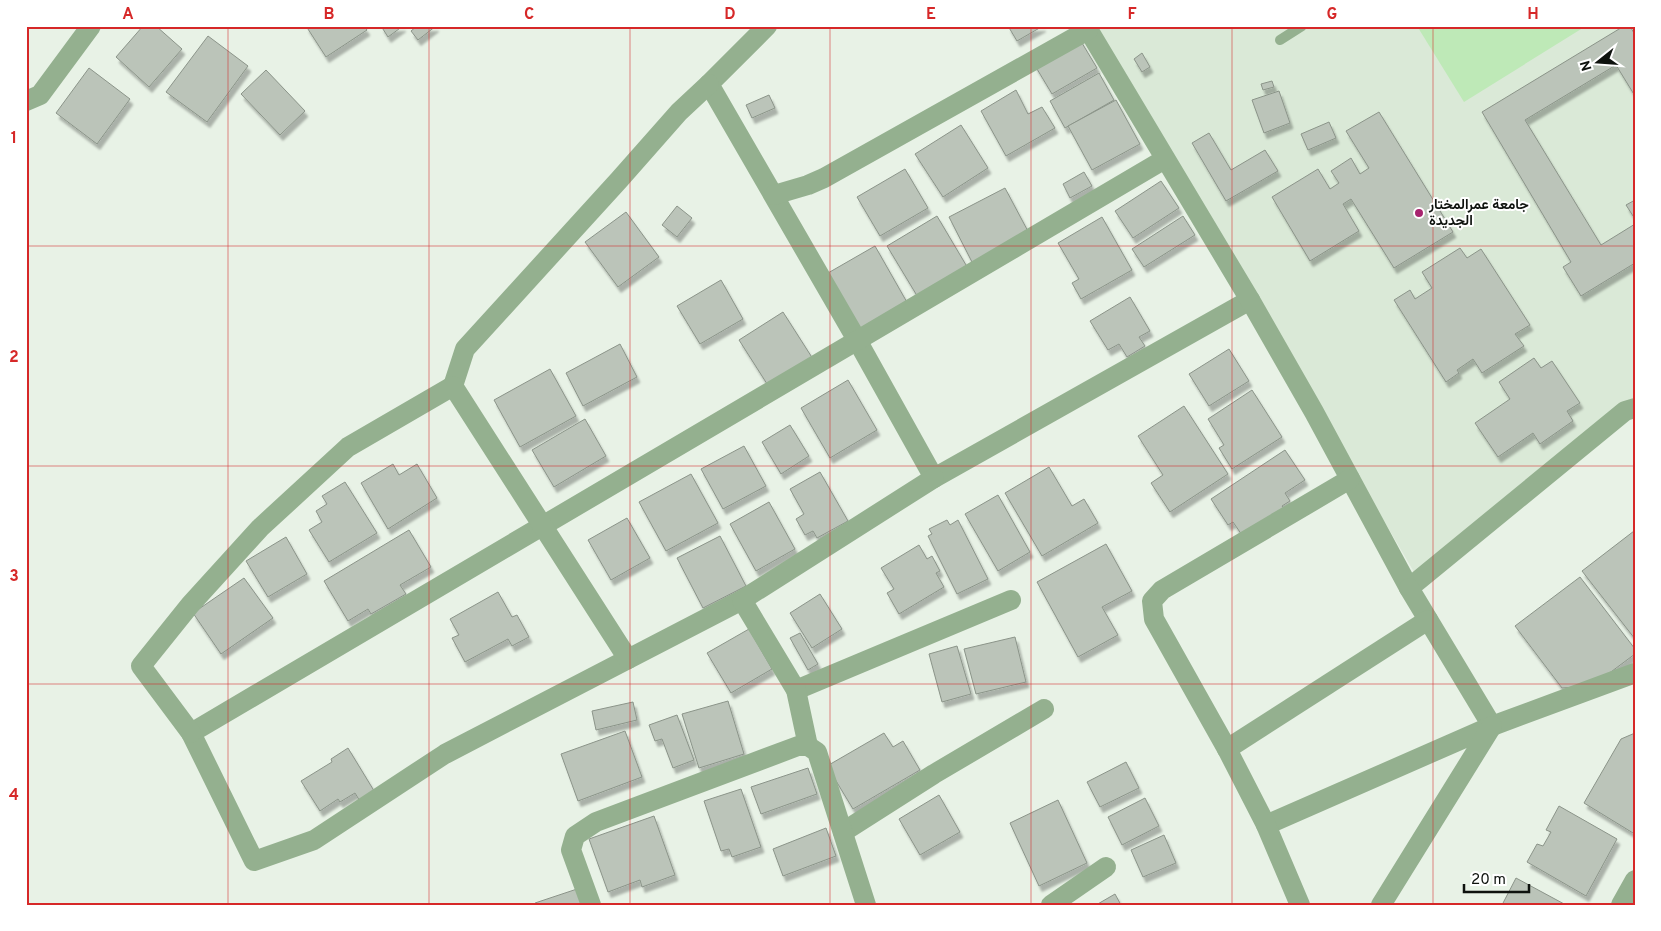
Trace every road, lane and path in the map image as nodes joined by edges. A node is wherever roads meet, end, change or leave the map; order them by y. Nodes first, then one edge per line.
1 (91, 26) edge
2 (767, 26) edge
3 (1302, 26) edge
4 (1087, 28) edge
5 (1280, 40) dead end
6 (709, 84) junction
7 (26, 101) edge
8 (1165, 159) junction
9 (774, 195) junction
10 (1250, 300) junction
11 (857, 340) junction
12 (453, 386) junction
13 (1635, 408) edge
14 (934, 478) junction
15 (1350, 478) junction
16 (542, 525) junction
17 (1409, 588) junction
18 (742, 600) junction
19 (1011, 600) dead end
20 (1428, 620) junction
21 (628, 660) junction
22 (1635, 674) edge
23 (796, 690) junction
24 (1044, 708) dead end
25 (1492, 726) junction
26 (191, 733) junction
27 (808, 746) junction
28 (1227, 748) junction
29 (1266, 825) junction
30 (843, 832) junction
31 (1106, 867) dead end
32 (1635, 880) edge
33 (591, 905) edge
34 (866, 905) edge
35 (1052, 905) edge
36 (1300, 905) edge
37 (1381, 905) edge
38 (1621, 905) edge

1 - 7 street
2 - 6 street
3 - 5 lane
4 - 8 street
4 - 9 street
6 - 9 street
6 - 12 street
8 - 10 street
8 - 11 street
9 - 11 street
10 - 14 street
10 - 15 street
11 - 14 street
11 - 16 street
12 - 16 street
12 - 26 street
13 - 17 street
14 - 18 street
15 - 17 street
15 - 28 street
16 - 21 street
16 - 26 street
17 - 20 street
18 - 21 street
18 - 23 street
19 - 23 street
20 - 25 street
20 - 28 street
21 - 26 street
22 - 25 street
23 - 27 street
24 - 30 street
25 - 29 street
25 - 37 street
27 - 30 street
27 - 33 street
28 - 29 street
29 - 36 street
30 - 34 street
31 - 35 street
32 - 38 street

